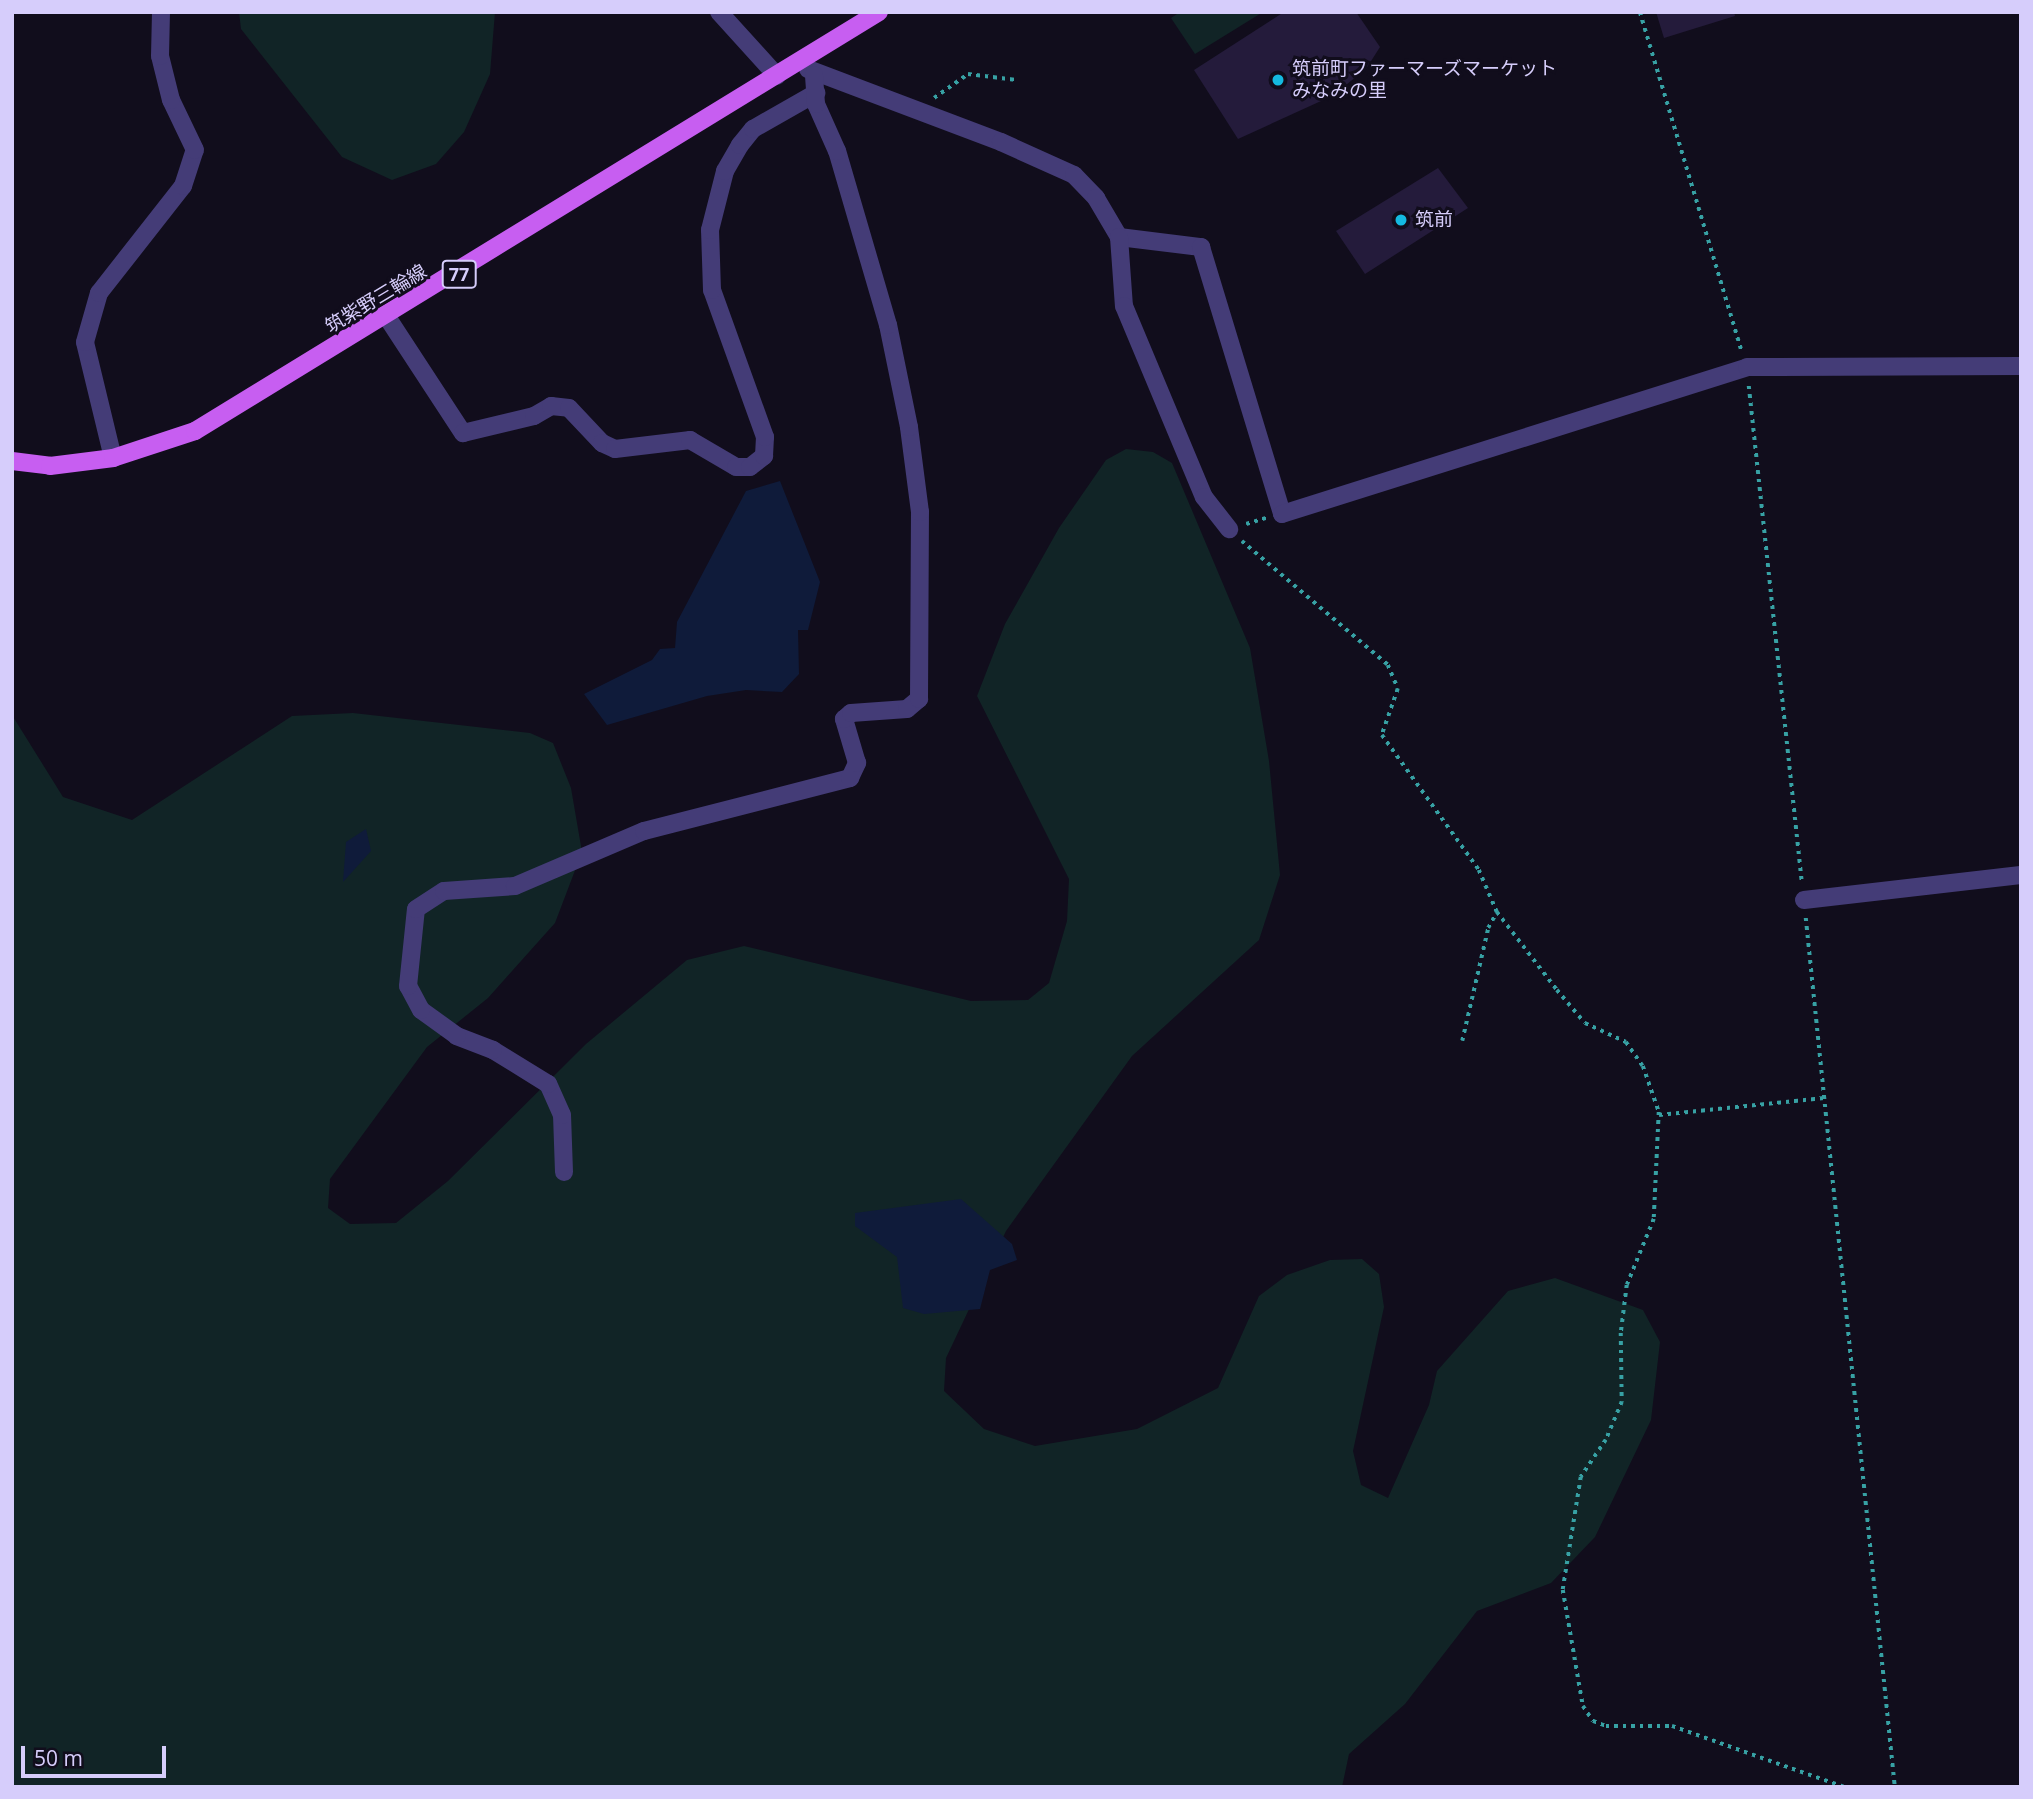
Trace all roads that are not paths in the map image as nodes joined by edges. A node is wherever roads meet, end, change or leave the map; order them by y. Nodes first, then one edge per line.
1 (161, 12) edge
2 (719, 12) edge
3 (879, 12) edge
4 (777, 76) junction
5 (810, 77) junction
6 (1119, 237) junction
7 (387, 317) junction
8 (2021, 366) edge
9 (113, 458) junction
10 (12, 461) edge
11 (1229, 529) road end
12 (2021, 875) edge
13 (1804, 900) road end
14 (564, 1172) dead end

1 - 9 street
2 - 4 street
3 - 5 main road, 筑紫野三輪線 / 77
4 - 5 main road, 筑紫野三輪線 / 77
4 - 7 main road, 筑紫野三輪線 / 77
5 - 6 street
5 - 7 street
5 - 14 street
6 - 8 street
6 - 11 street
7 - 9 main road, 筑紫野三輪線 / 77
9 - 10 main road, 筑紫野三輪線 / 77
12 - 13 street

